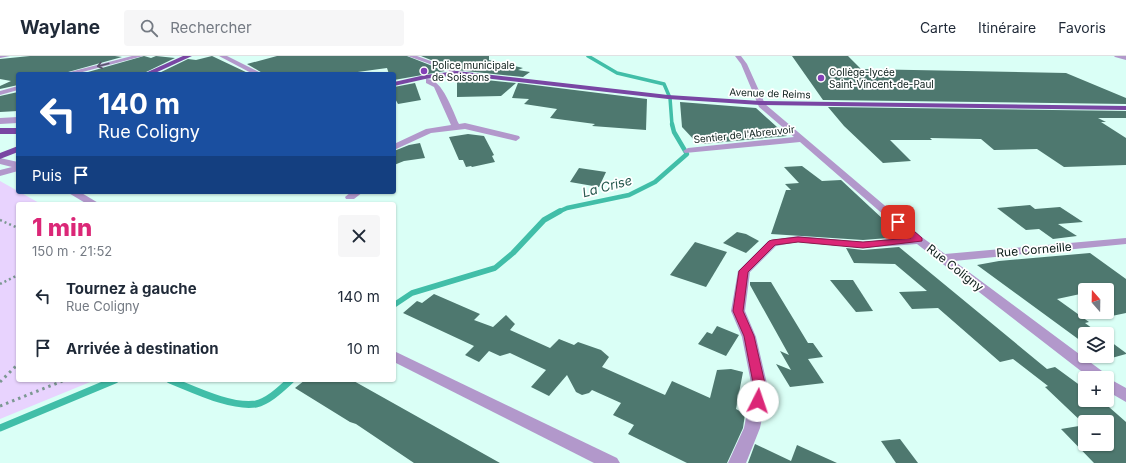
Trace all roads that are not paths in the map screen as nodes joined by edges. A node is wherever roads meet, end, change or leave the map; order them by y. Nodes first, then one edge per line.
1 (0, 56) edge
2 (7, 56) edge
3 (140, 56) edge
4 (189, 56) edge
5 (222, 56) edge
6 (411, 56) edge
7 (738, 56) edge
8 (1117, 56) edge
9 (1126, 58) edge
10 (74, 72) edge
11 (152, 72) edge
12 (255, 72) edge
13 (454, 73) junction
14 (464, 76) junction
15 (445, 77) junction
16 (429, 81) junction
17 (396, 84) edge
18 (396, 85) edge
19 (16, 89) edge
20 (0, 93) edge
21 (760, 103) junction
22 (1126, 108) edge
23 (16, 120) edge
24 (0, 121) edge
25 (456, 128) junction
26 (16, 130) edge
27 (0, 131) edge
28 (516, 138) dead end
29 (802, 139) junction
30 (396, 146) edge
31 (16, 150) edge
32 (688, 151) dead end
33 (0, 156) edge
34 (0, 161) edge
35 (16, 165) edge
36 (16, 169) edge
37 (0, 173) edge
38 (76, 194) edge
39 (91, 202) edge
40 (919, 240) junction
41 (1126, 241) edge
42 (943, 258) junction
43 (396, 357) edge
44 (1092, 371) edge
45 (1114, 388) edge
46 (1126, 396) edge
47 (611, 463) edge
48 (738, 463) edge

1 - 2 street
3 -> 10 street
4 - 11 main road
5 - 12 street
6 - 13 street
7 - 21 street
8 - 9 street
13 - 14 main road
13 - 15 main road
14 - 15 main road
14 - 21 main road, Avenue de Reims
15 - 16 main road
15 - 17 main road
16 - 18 main road
16 - 25 street
19 - 20 street
21 - 22 main road, Avenue de Reims
21 - 29 street, Rue Coligny
23 - 24 street
25 - 28 street
25 - 30 street
26 - 27 main road
29 - 32 street, Sentier de l'Abreuvoir
29 - 40 street, Rue Coligny
31 - 33 main road
34 - 35 street
36 - 37 street
38 - 39 street
40 - 42 street, Rue Coligny
40 - 48 street
41 - 42 street, Rue Corneille
42 - 44 street, Rue Coligny
43 - 47 street
45 - 46 street

